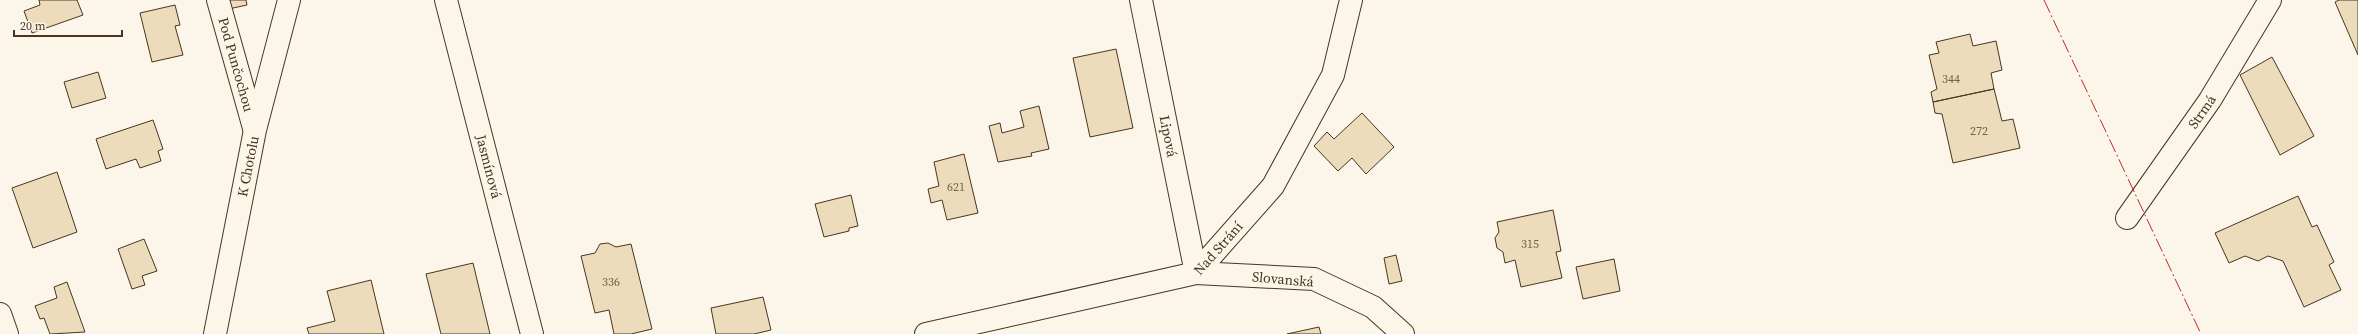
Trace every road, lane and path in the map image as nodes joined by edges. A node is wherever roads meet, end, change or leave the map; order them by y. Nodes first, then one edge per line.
1 (218, 0) edge
2 (289, 0) edge
3 (446, 0) edge
4 (1141, 0) edge
5 (1351, 0) edge
6 (2270, 0) edge
7 (255, 130) junction
8 (2127, 218) dead end
9 (1196, 273) junction
10 (0, 314) edge
11 (7, 334) edge
12 (215, 334) edge
13 (532, 334) edge
14 (926, 334) edge
15 (1403, 334) edge

1 - 7 street, Pod Punčochou
2 - 7 street, K Chotolu
3 - 13 street, Jasmínová
4 - 9 street, Lipová
5 - 9 street, Nad Strání
6 - 8 street, Strmá
7 - 12 street, K Chotolu
9 - 14 street, Nad Strání
9 - 15 street, Slovanská
10 - 11 street

